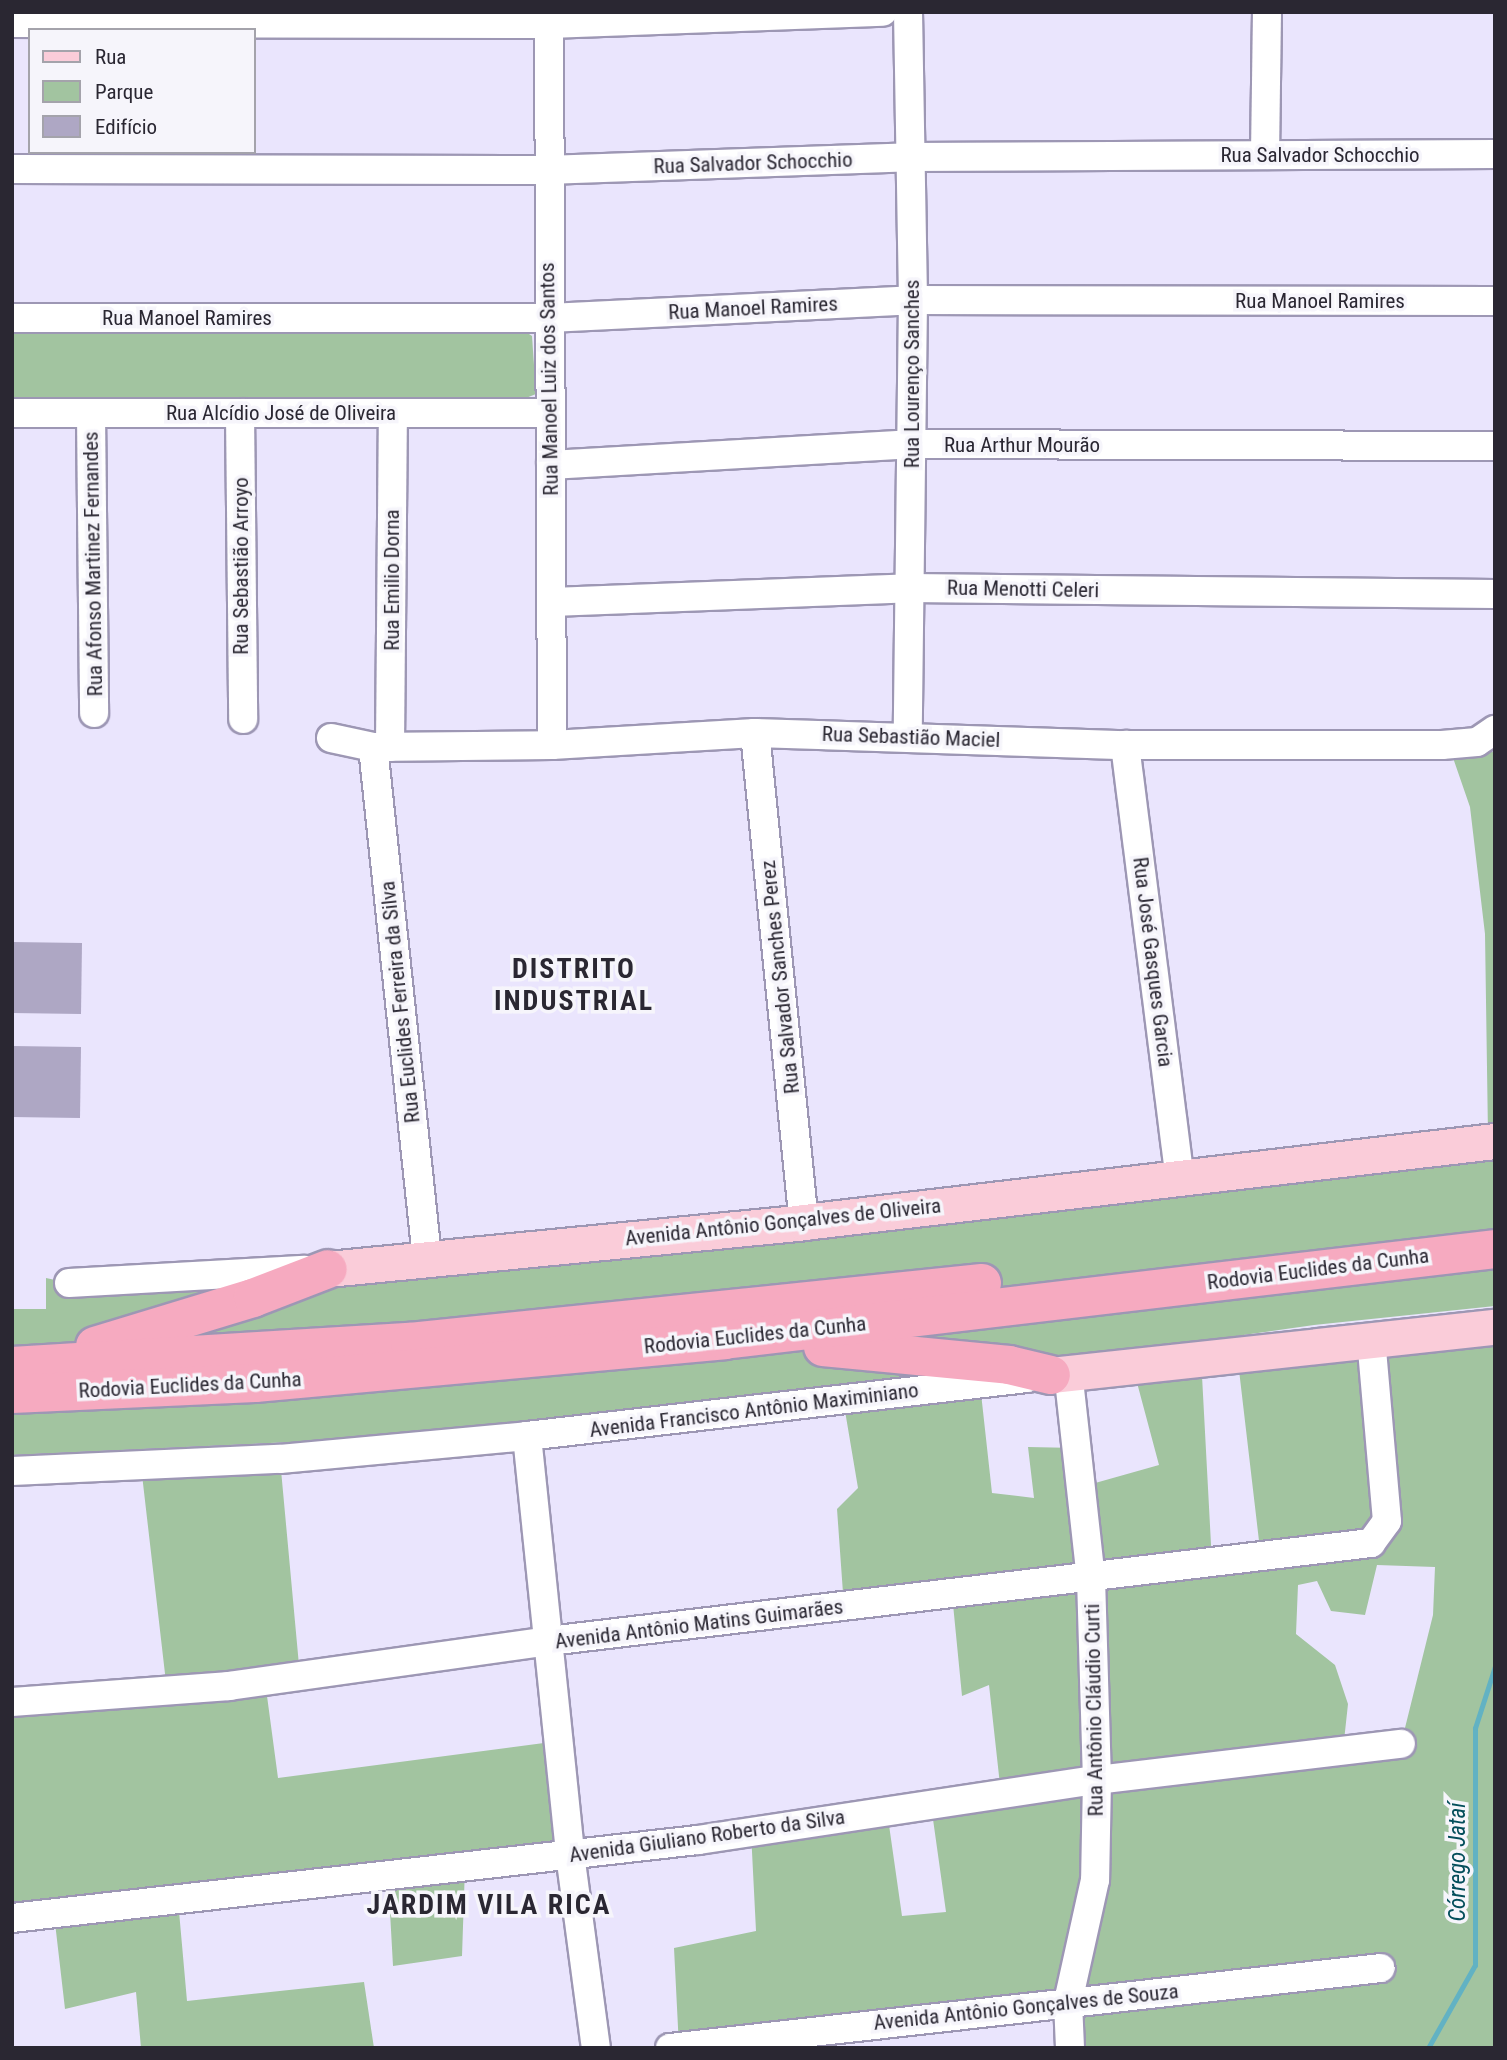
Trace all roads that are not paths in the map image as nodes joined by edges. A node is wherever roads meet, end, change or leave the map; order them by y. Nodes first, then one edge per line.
1 (883, 12) edge
2 (908, 12) edge
3 (1267, 12) edge
4 (549, 18) edge
5 (12, 23) edge
6 (1495, 154) edge
7 (1265, 155) junction
8 (910, 157) junction
9 (12, 169) edge
10 (546, 170) junction
11 (914, 300) junction
12 (1495, 301) edge
13 (12, 318) edge
14 (549, 318) junction
15 (12, 413) edge
16 (240, 413) junction
17 (393, 413) junction
18 (91, 414) junction
19 (551, 414) junction
20 (913, 444) junction
21 (1495, 446) edge
22 (551, 465) junction
23 (910, 588) junction
24 (1495, 594) edge
25 (552, 602) junction
26 (94, 713) dead end
27 (243, 719) dead end
28 (755, 733) junction
29 (1493, 733) edge
30 (908, 736) junction
31 (331, 737) dead end
32 (1125, 745) junction
33 (551, 746) junction
34 (382, 747) junction
35 (1495, 1142) edge
36 (1180, 1179) junction
37 (804, 1222) junction
38 (1495, 1222) edge
39 (1495, 1249) edge
40 (427, 1257) junction
41 (328, 1269) junction
42 (69, 1283) dead end
43 (1495, 1327) edge
44 (1371, 1339) junction
45 (724, 1340) junction
46 (1060, 1373) junction
47 (14, 1376) edge
48 (527, 1436) junction
49 (12, 1471) edge
50 (1091, 1578) junction
51 (549, 1642) junction
52 (12, 1702) edge
53 (1401, 1744) dead end
54 (1097, 1780) junction
55 (570, 1854) junction
56 (12, 1918) edge
57 (1381, 1968) dead end
58 (1068, 2002) junction
59 (596, 2048) edge
60 (670, 2048) edge
61 (1070, 2048) edge

1 - 4 street
2 - 8 street, Rua Lourenço Sanches
3 - 7 street
4 - 5 street
4 - 10 street, Rua Manoel Luiz dos Santos
6 - 7 street, Rua Salvador Schocchio
7 - 8 street, Rua Salvador Schocchio
8 - 10 street, Rua Salvador Schocchio
8 - 11 street, Rua Lourenço Sanches
9 - 10 street, Rua Salvador Schocchio
10 - 14 street, Rua Manoel Luiz dos Santos
11 - 12 street, Rua Manoel Ramires
11 - 14 street, Rua Manoel Ramires
11 - 20 street, Rua Lourenço Sanches
13 - 14 street, Rua Manoel Ramires
14 - 19 street, Rua Manoel Luiz dos Santos
15 - 18 street, Rua Alcídio José de Oliveira
16 - 17 street, Rua Alcídio José de Oliveira
16 - 18 street, Rua Alcídio José de Oliveira
16 - 27 street, Rua Sebastião Arroyo
17 - 19 street, Rua Alcídio José de Oliveira
17 - 34 street, Rua Emilio Dorna
18 - 26 street, Rua Afonso Martinez Fernandes
19 - 22 street, Rua Manoel Luiz dos Santos
20 - 21 street, Rua Arthur Mourão
20 - 22 street, Rua Arthur Mourão
20 - 23 street, Rua Lourenço Sanches
22 - 25 street, Rua Manoel Luiz dos Santos
23 - 24 street, Rua Menotti Celeri
23 - 25 street, Rua Menotti Celeri
23 - 30 street, Rua Lourenço Sanches
25 - 33 street, Rua Manoel Luiz dos Santos
28 - 30 street, Rua Sebastião Maciel
28 - 33 street, Rua Sebastião Maciel
28 - 37 street, Rua Salvador Sanches Perez
29 - 32 street, Rua Sebastião Maciel
30 - 32 street, Rua Sebastião Maciel
31 - 34 street, Rua Sebastião Maciel
32 - 36 street, Rua José Gasques Garcia
33 - 34 street, Rua Sebastião Maciel
34 - 40 street, Rua Euclides Ferreira da Silva
35 - 36 main road, Avenida Antônio Gonçalves de Oliveira
36 - 37 main road, Avenida Antônio Gonçalves de Oliveira
37 - 40 main road, Avenida Antônio Gonçalves de Oliveira
38 - 47 highway, Rodovia Euclides da Cunha
39 - 45 highway, Rodovia Euclides da Cunha
40 - 41 main road, Avenida Antônio Gonçalves de Oliveira
41 - 42 street, Avenida Antônio Gonçalves de Oliveira
41 - 47 highway
43 - 44 main road, Avenida Francisco Antônio Maximiniano
44 - 46 main road, Avenida Francisco Antônio Maximiniano
44 - 50 street, Avenida Antônio Matins Guimarães
45 - 46 highway
45 - 47 highway, Rodovia Euclides da Cunha
46 - 48 street, Avenida Francisco Antônio Maximiniano
46 - 50 street, Rua Antônio Cláudio Curti
48 - 49 street, Avenida Francisco Antônio Maximiniano
48 - 51 street
50 - 51 street, Avenida Antônio Matins Guimarães
50 - 54 street, Rua Antônio Cláudio Curti
51 - 52 street, Avenida Antônio Matins Guimarães
51 - 55 street
53 - 54 street, Avenida Giuliano Roberto da Silva
54 - 55 street, Avenida Giuliano Roberto da Silva
54 - 58 street, Rua Antônio Cláudio Curti
55 - 56 street, Avenida Giuliano Roberto da Silva
55 - 59 street
57 - 58 street, Avenida Antônio Gonçalves de Souza
58 - 60 street, Avenida Antônio Gonçalves de Souza
58 - 61 street, Rua Antônio Cláudio Curti

